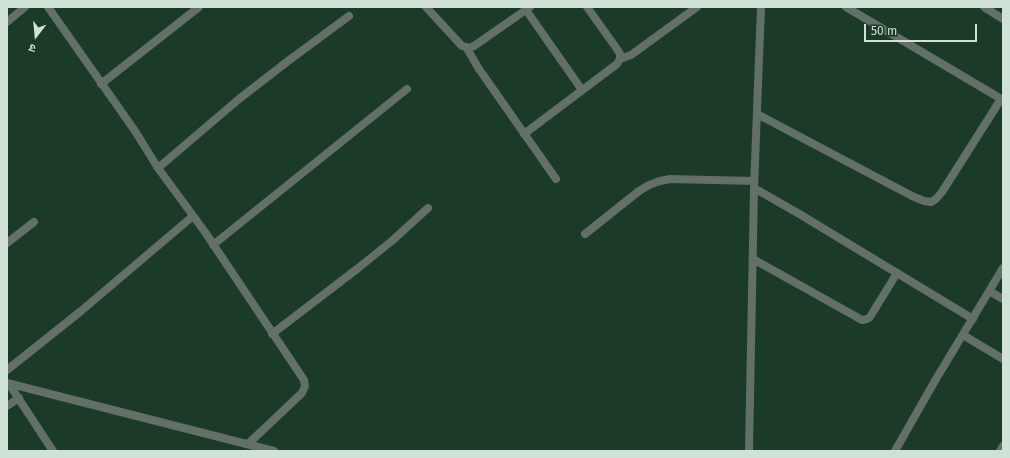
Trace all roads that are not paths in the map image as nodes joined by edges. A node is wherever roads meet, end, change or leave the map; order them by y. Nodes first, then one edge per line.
1 (25, 7) edge
2 (48, 7) edge
3 (200, 7) edge
4 (426, 7) edge
5 (587, 7) edge
6 (697, 7) edge
7 (761, 7) edge
8 (984, 7) edge
9 (528, 8) edge
10 (852, 8) edge
11 (349, 16) dead end
12 (1003, 19) edge
13 (7, 22) edge
14 (466, 47) junction
15 (620, 60) junction
16 (101, 84) junction
17 (407, 89) dead end
18 (582, 90) junction
19 (1002, 99) edge
20 (757, 114) junction
21 (524, 134) junction
22 (158, 168) junction
23 (556, 179) dead end
24 (754, 185) junction
25 (428, 208) dead end
26 (193, 216) junction
27 (34, 222) dead end
28 (585, 234) dead end
29 (7, 243) edge
30 (213, 245) junction
31 (753, 259) junction
32 (1003, 268) edge
33 (897, 273) junction
34 (989, 291) junction
35 (1003, 299) edge
36 (973, 319) junction
37 (272, 334) junction
38 (963, 335) junction
39 (1003, 359) edge
40 (7, 370) edge
41 (8, 383) edge
42 (19, 398) junction
43 (7, 406) edge
44 (248, 444) junction
45 (1003, 446) edge
46 (53, 451) edge
47 (274, 451) edge
48 (749, 451) edge
49 (895, 451) edge
50 (1000, 451) edge

1 - 13 street
2 - 16 street
3 - 16 street
4 - 14 street
5 - 15 street
6 - 15 street
7 - 20 street
8 - 12 street
9 - 14 street
9 - 18 street
10 - 19 street
11 - 22 street
14 - 21 street
15 - 18 street
16 - 22 street
17 - 30 street
18 - 21 street
19 - 20 street
20 - 24 street
21 - 23 street
22 - 26 street
24 - 28 street
24 - 31 street
24 - 33 street
25 - 37 street
26 - 30 street
26 - 40 street
27 - 29 street
30 - 37 street
31 - 33 street
31 - 48 street
32 - 34 street
33 - 36 street
34 - 35 street
34 - 36 street
36 - 38 street
37 - 44 street
38 - 39 street
38 - 49 street
41 - 42 street
41 - 44 street
42 - 43 street
42 - 46 street
44 - 47 street
45 - 50 street

